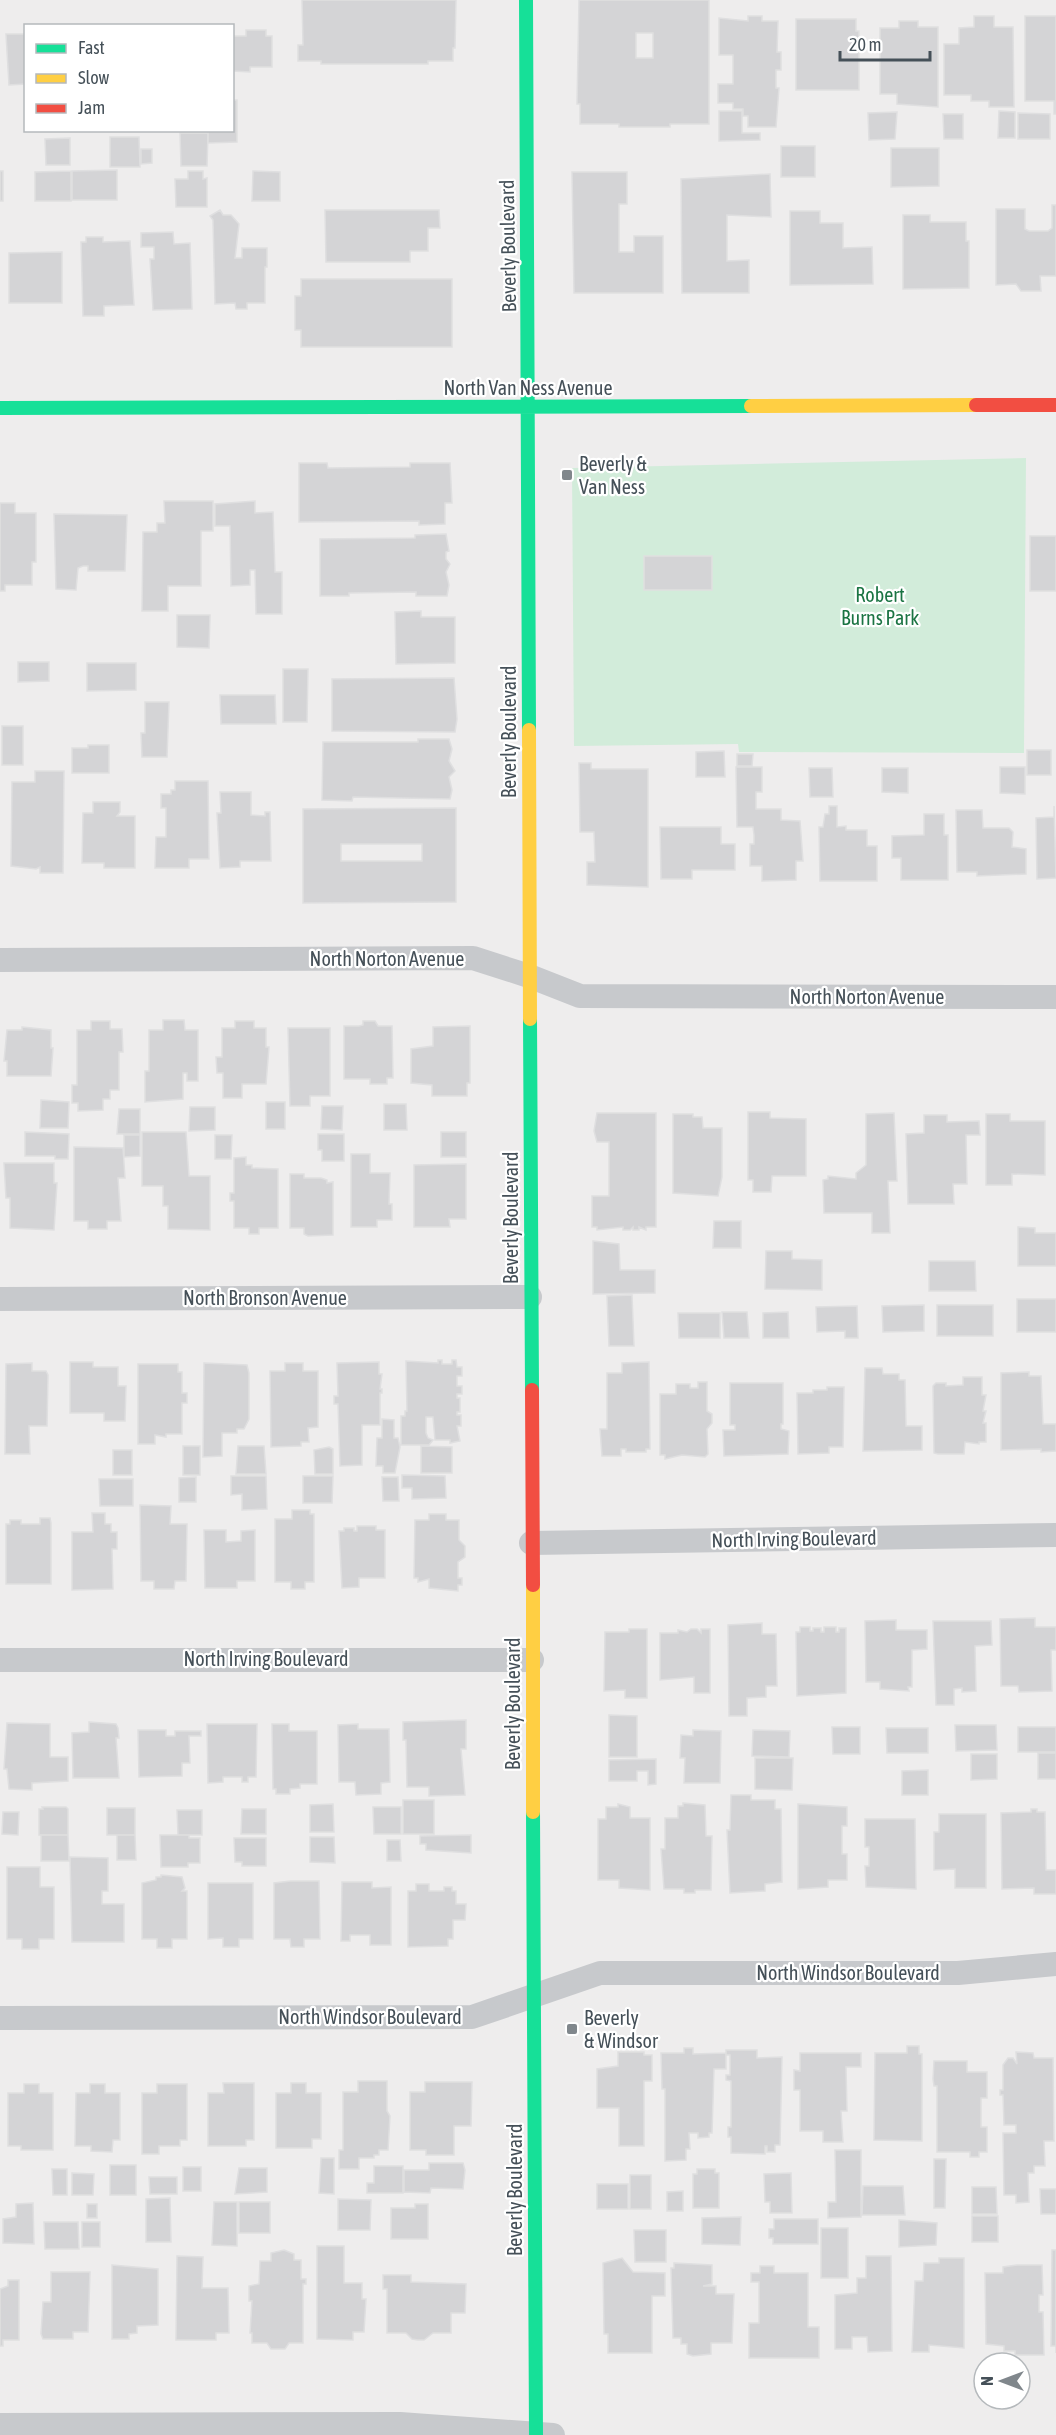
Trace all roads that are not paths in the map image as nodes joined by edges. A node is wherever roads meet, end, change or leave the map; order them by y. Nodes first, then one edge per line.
1 (526, 0) edge
2 (1056, 405) edge
3 (529, 407) junction
4 (0, 408) edge
5 (0, 960) edge
6 (529, 976) junction
7 (1056, 997) edge
8 (530, 1297) junction
9 (0, 1299) edge
10 (1056, 1535) edge
11 (531, 1543) junction
12 (0, 1660) edge
13 (532, 1660) junction
14 (1056, 1964) edge
15 (533, 1998) junction
16 (0, 2018) edge
17 (0, 2426) edge
18 (536, 2435) edge
19 (553, 2435) edge

1 - 3 main road, Beverly Boulevard
2 - 3 main road, North Van Ness Avenue
3 - 4 main road, North Van Ness Avenue
3 - 6 main road, Beverly Boulevard
5 - 6 street, North Norton Avenue
6 - 7 street, North Norton Avenue
6 - 8 main road, Beverly Boulevard
8 - 9 street, North Bronson Avenue
8 - 11 main road, Beverly Boulevard
10 - 11 street, North Irving Boulevard
11 - 13 main road, Beverly Boulevard
12 - 13 street, North Irving Boulevard
13 - 15 main road, Beverly Boulevard
14 - 15 street, North Windsor Boulevard
15 - 16 street, North Windsor Boulevard
15 - 18 main road, Beverly Boulevard
17 - 18 street
18 - 19 street

